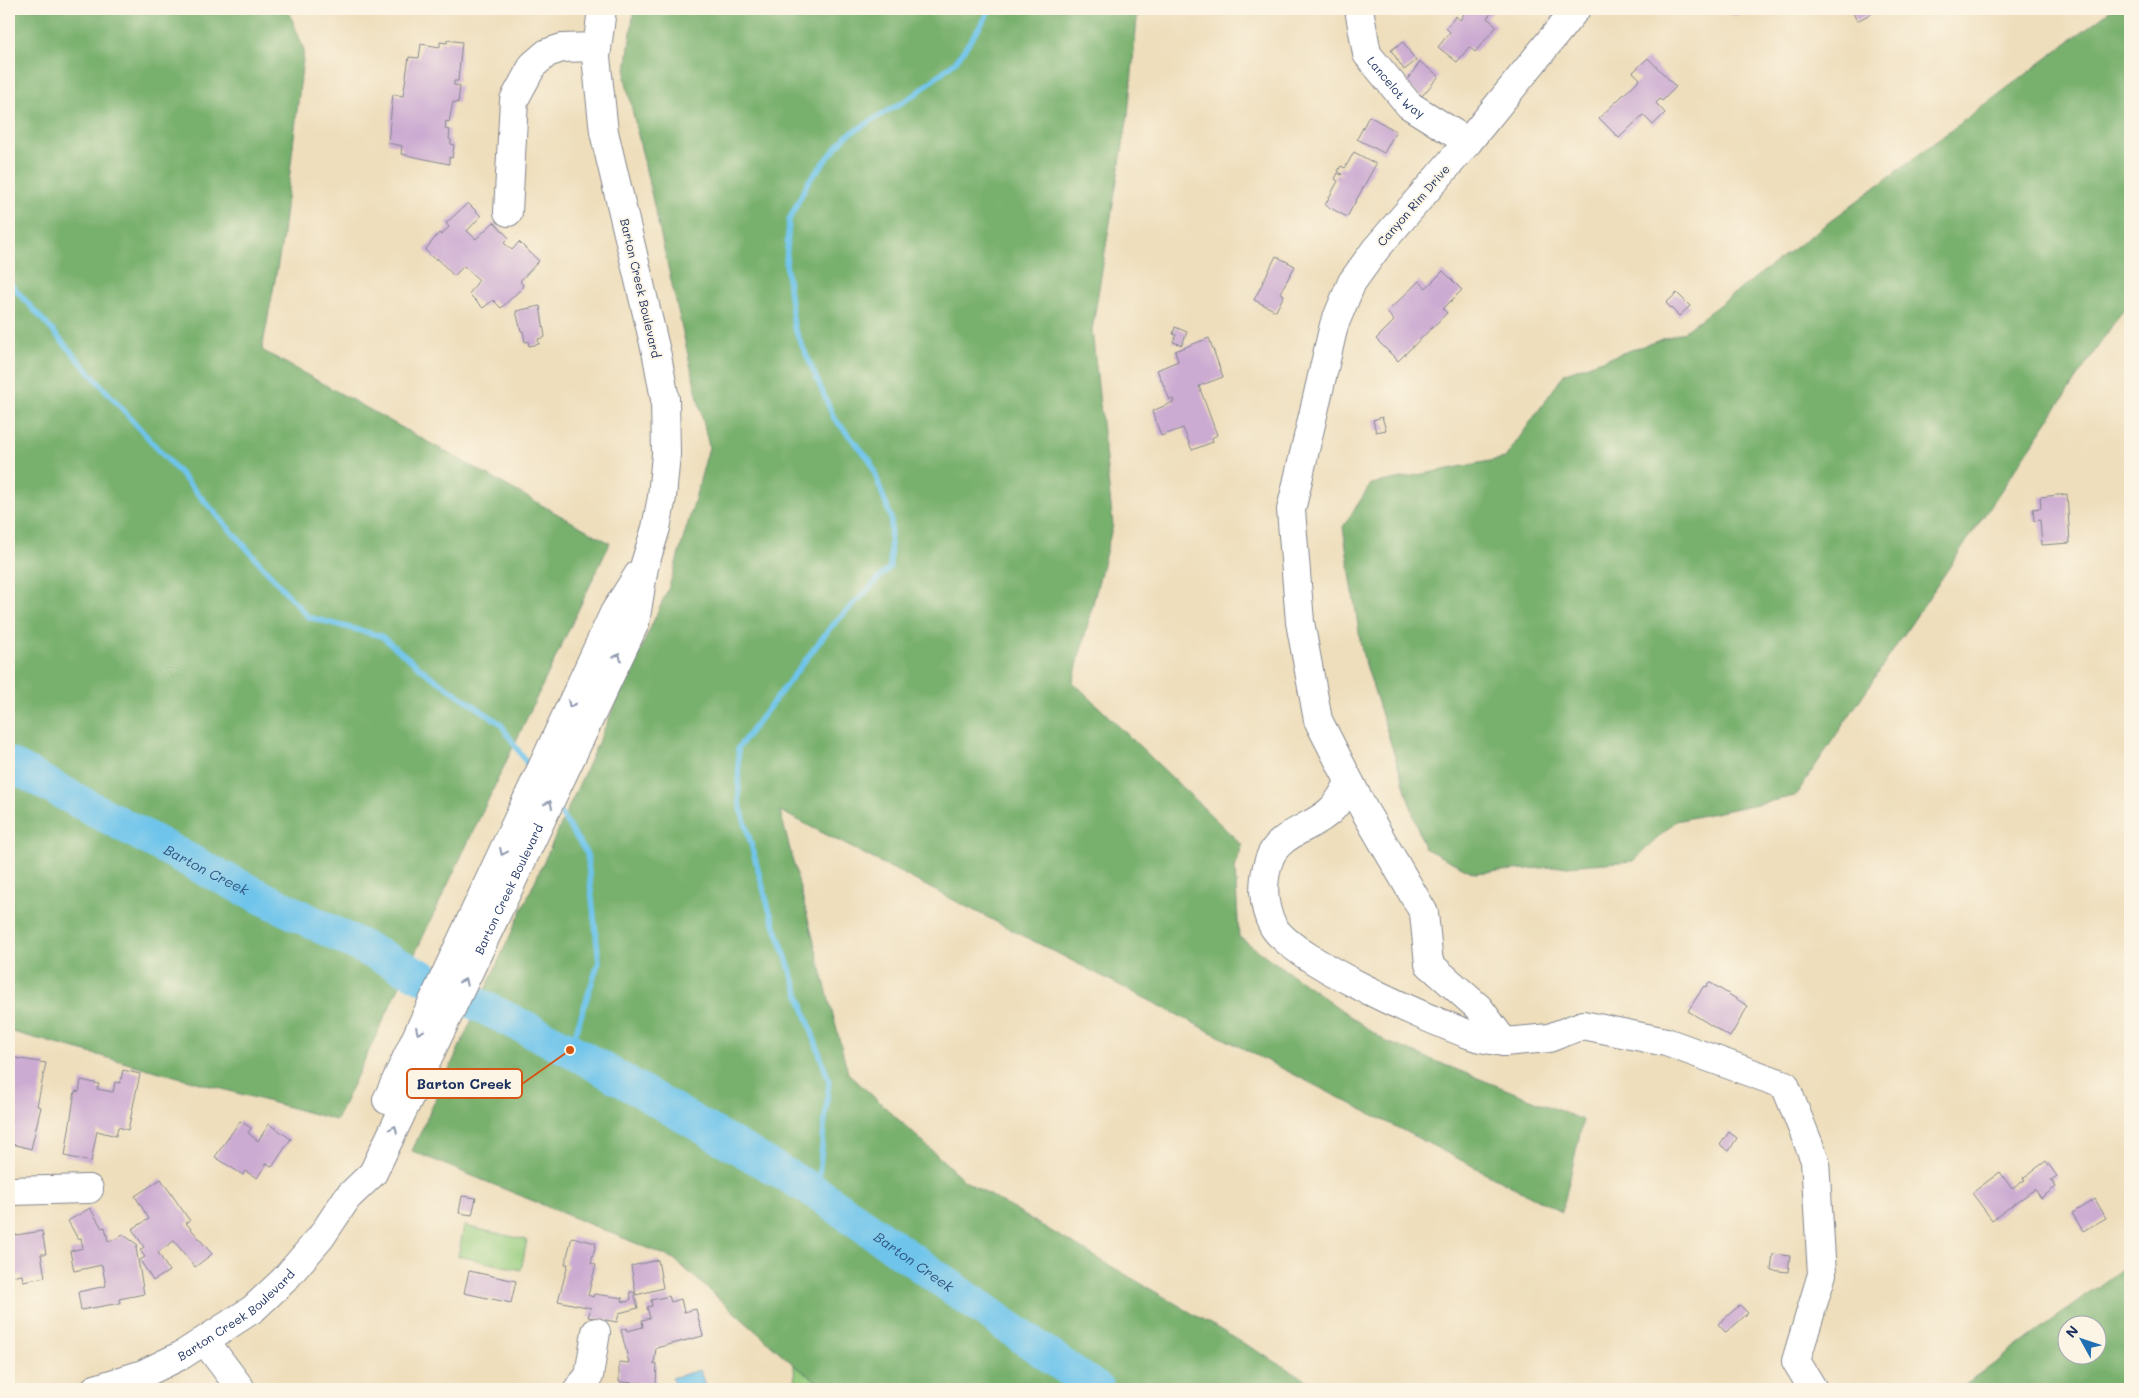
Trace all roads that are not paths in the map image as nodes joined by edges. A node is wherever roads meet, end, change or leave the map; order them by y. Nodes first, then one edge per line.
1 (602, 9) edge
2 (1359, 9) edge
3 (1576, 9) edge
4 (597, 47) junction
5 (1468, 142) junction
6 (508, 212) dead end
7 (1350, 783) junction
8 (1504, 1042) junction
9 (89, 1189) dead end
10 (9, 1191) edge
11 (596, 1332) dead end
12 (205, 1341) junction
13 (95, 1389) edge
14 (242, 1389) edge
15 (578, 1389) edge
16 (1812, 1389) edge

1 - 4 street, Barton Creek Boulevard
2 - 5 street, Lancelot Way
3 - 5 street, Canyon Rim Drive
4 - 6 street
4 - 12 street, Barton Creek Boulevard
5 - 7 street, Canyon Rim Drive
7 - 8 street, Canyon Rim Drive
7 - 8 street
8 - 16 street
9 - 10 street
11 - 15 street
12 - 13 street, Barton Creek Boulevard
12 - 14 street

